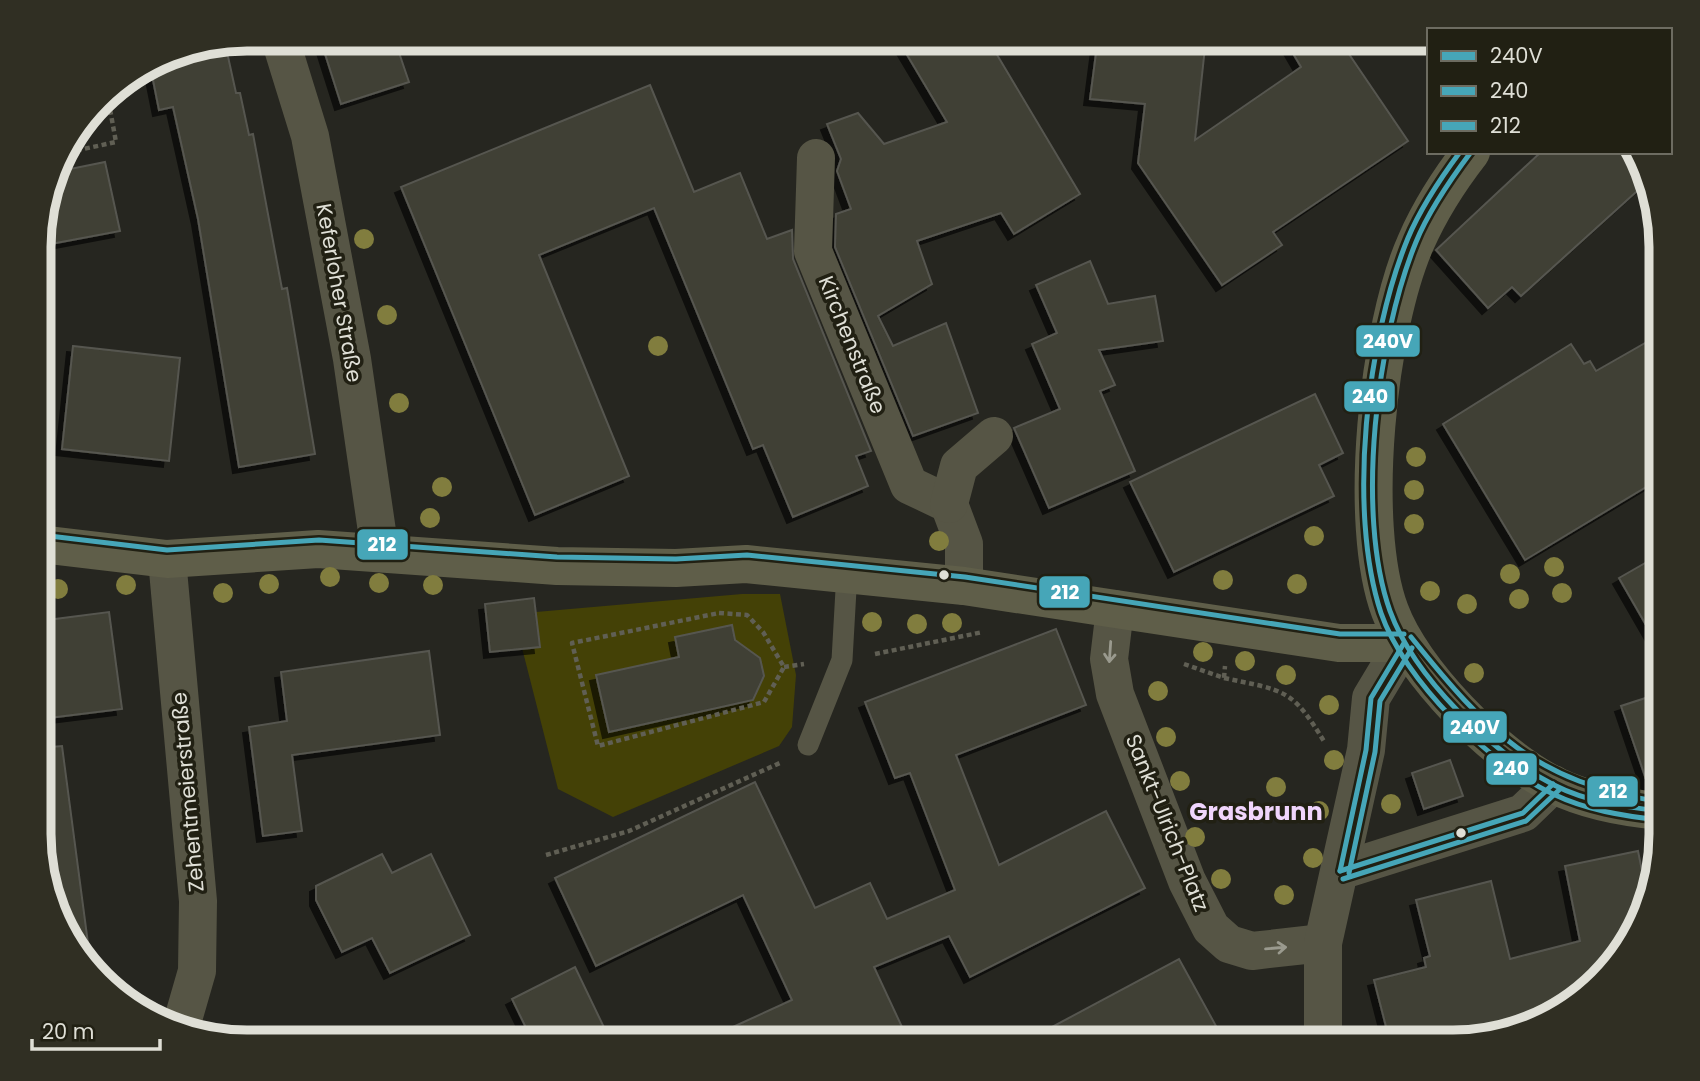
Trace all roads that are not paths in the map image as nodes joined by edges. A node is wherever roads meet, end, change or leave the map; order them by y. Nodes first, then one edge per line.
1 (284, 51) edge
2 (1470, 154) edge
3 (816, 158) dead end
4 (994, 436) dead end
5 (948, 503) junction
6 (51, 545) edge
7 (380, 552) junction
8 (167, 559) junction
9 (847, 572) junction
10 (964, 586) junction
11 (1115, 609) junction
12 (1404, 643) junction
13 (800, 751) road end
14 (1553, 784) junction
15 (1649, 809) edge
16 (1340, 871) junction
17 (1323, 943) junction
18 (183, 1019) edge
19 (1323, 1030) edge

1 - 7 street, Keferloher Straße
2 - 12 street
3 - 5 street, Kirchenstraße
4 - 5 street
5 - 10 street
6 - 8 street
7 - 8 street
7 - 9 street
8 - 18 street, Zehentmeierstraße
9 - 10 street
9 - 13 lane
10 - 11 street
11 - 12 street
11 -> 17 street, Sankt-Ulrich-Platz
12 - 14 street
12 - 16 street
14 - 15 street
14 - 16 street
16 - 17 street
17 - 19 street

